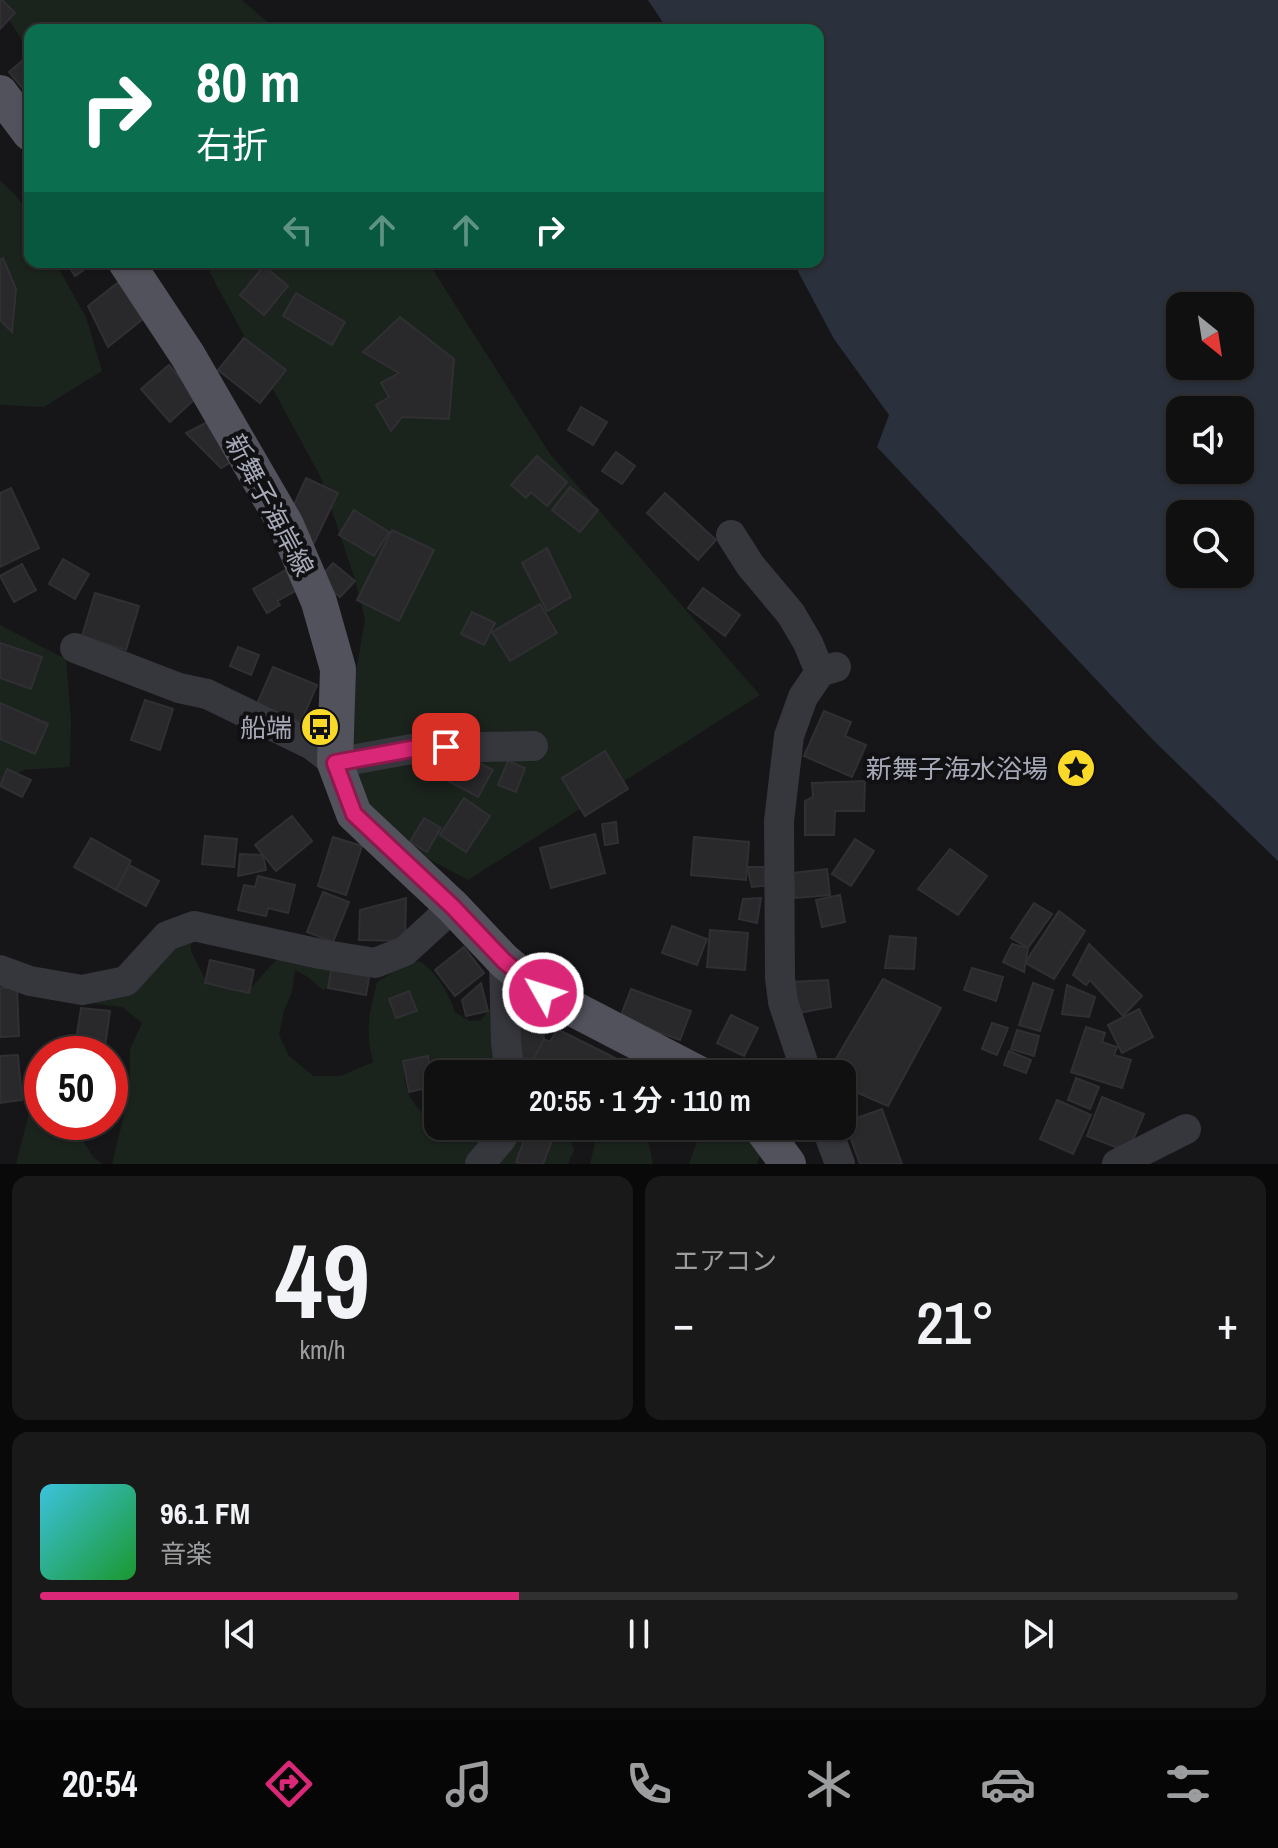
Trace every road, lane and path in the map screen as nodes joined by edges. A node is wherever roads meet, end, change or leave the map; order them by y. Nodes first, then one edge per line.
1 (0, 93) edge
2 (24, 125) edge
3 (130, 268) edge
4 (731, 535) dead end
5 (75, 648) dead end
6 (533, 746) dead end
7 (335, 763) junction
8 (453, 907) junction
9 (504, 961) junction
10 (0, 970) edge
11 (508, 1060) edge
12 (672, 1060) edge
13 (802, 1060) edge
14 (1186, 1129) dead end
15 (500, 1140) edge
16 (770, 1140) edge
17 (831, 1140) edge
18 (480, 1164) edge
19 (788, 1164) edge
20 (840, 1164) edge
21 (1117, 1164) edge

1 - 2 main road
3 - 7 main road, 新舞子海岸線
4 - 13 street
5 - 7 street
6 - 7 street
7 - 8 main road, 新舞子海岸線
8 - 9 main road, 新舞子海岸線
8 - 10 street
9 - 11 street
9 - 12 main road, 新舞子海岸線
14 - 21 street
15 - 18 street
16 - 19 main road
17 - 20 street

